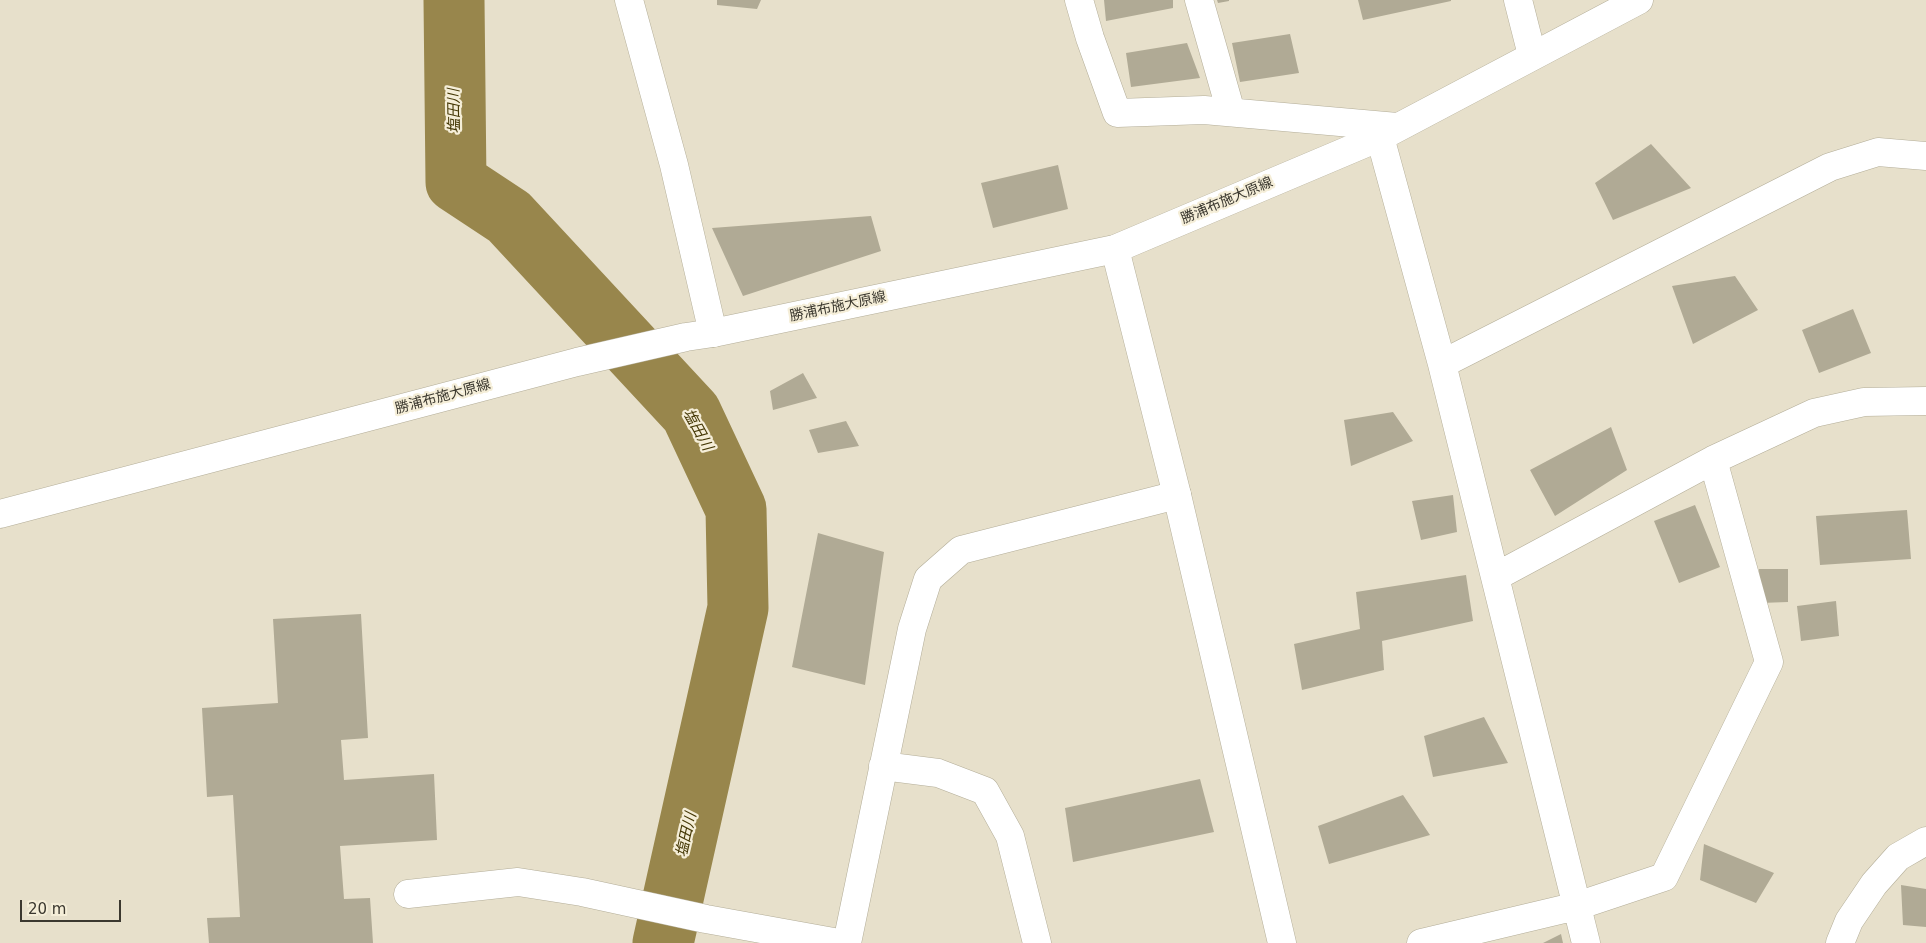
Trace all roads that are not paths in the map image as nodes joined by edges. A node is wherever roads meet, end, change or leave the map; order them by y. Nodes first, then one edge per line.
1 (629, 0) edge
2 (1079, 0) edge
3 (1199, 0) edge
4 (1518, 0) edge
5 (1639, 0) edge
6 (1532, 55) junction
7 (1231, 112) junction
8 (1389, 132) junction
9 (1926, 156) edge
10 (1115, 249) junction
11 (713, 333) junction
12 (1442, 364) junction
13 (1926, 401) edge
14 (1713, 460) junction
15 (1177, 495) junction
16 (0, 514) edge
17 (0, 521) edge
18 (1497, 576) junction
19 (884, 766) junction
20 (1926, 841) edge
21 (408, 894) dead end
22 (1577, 906) junction
23 (840, 943) edge
24 (847, 943) edge
25 (1037, 943) edge
26 (1282, 943) edge
27 (1421, 943) edge
28 (1586, 943) edge
29 (1840, 943) edge

1 - 11 street
2 - 7 street
3 - 7 street
4 - 6 street
5 - 6 street, 勝浦布施大原線
6 - 8 street, 勝浦布施大原線
7 - 8 street
8 - 10 street, 勝浦布施大原線
8 - 12 street
9 - 12 street
10 - 11 street, 勝浦布施大原線
10 - 15 street
11 - 16 street, 勝浦布施大原線
12 - 18 street
13 - 14 street
14 - 18 street
14 - 22 street
15 - 19 street
15 - 26 street
16 - 17 street
18 - 22 street
19 - 24 street
19 - 25 street
20 - 29 street
21 - 23 street
22 - 27 street
22 - 28 street

